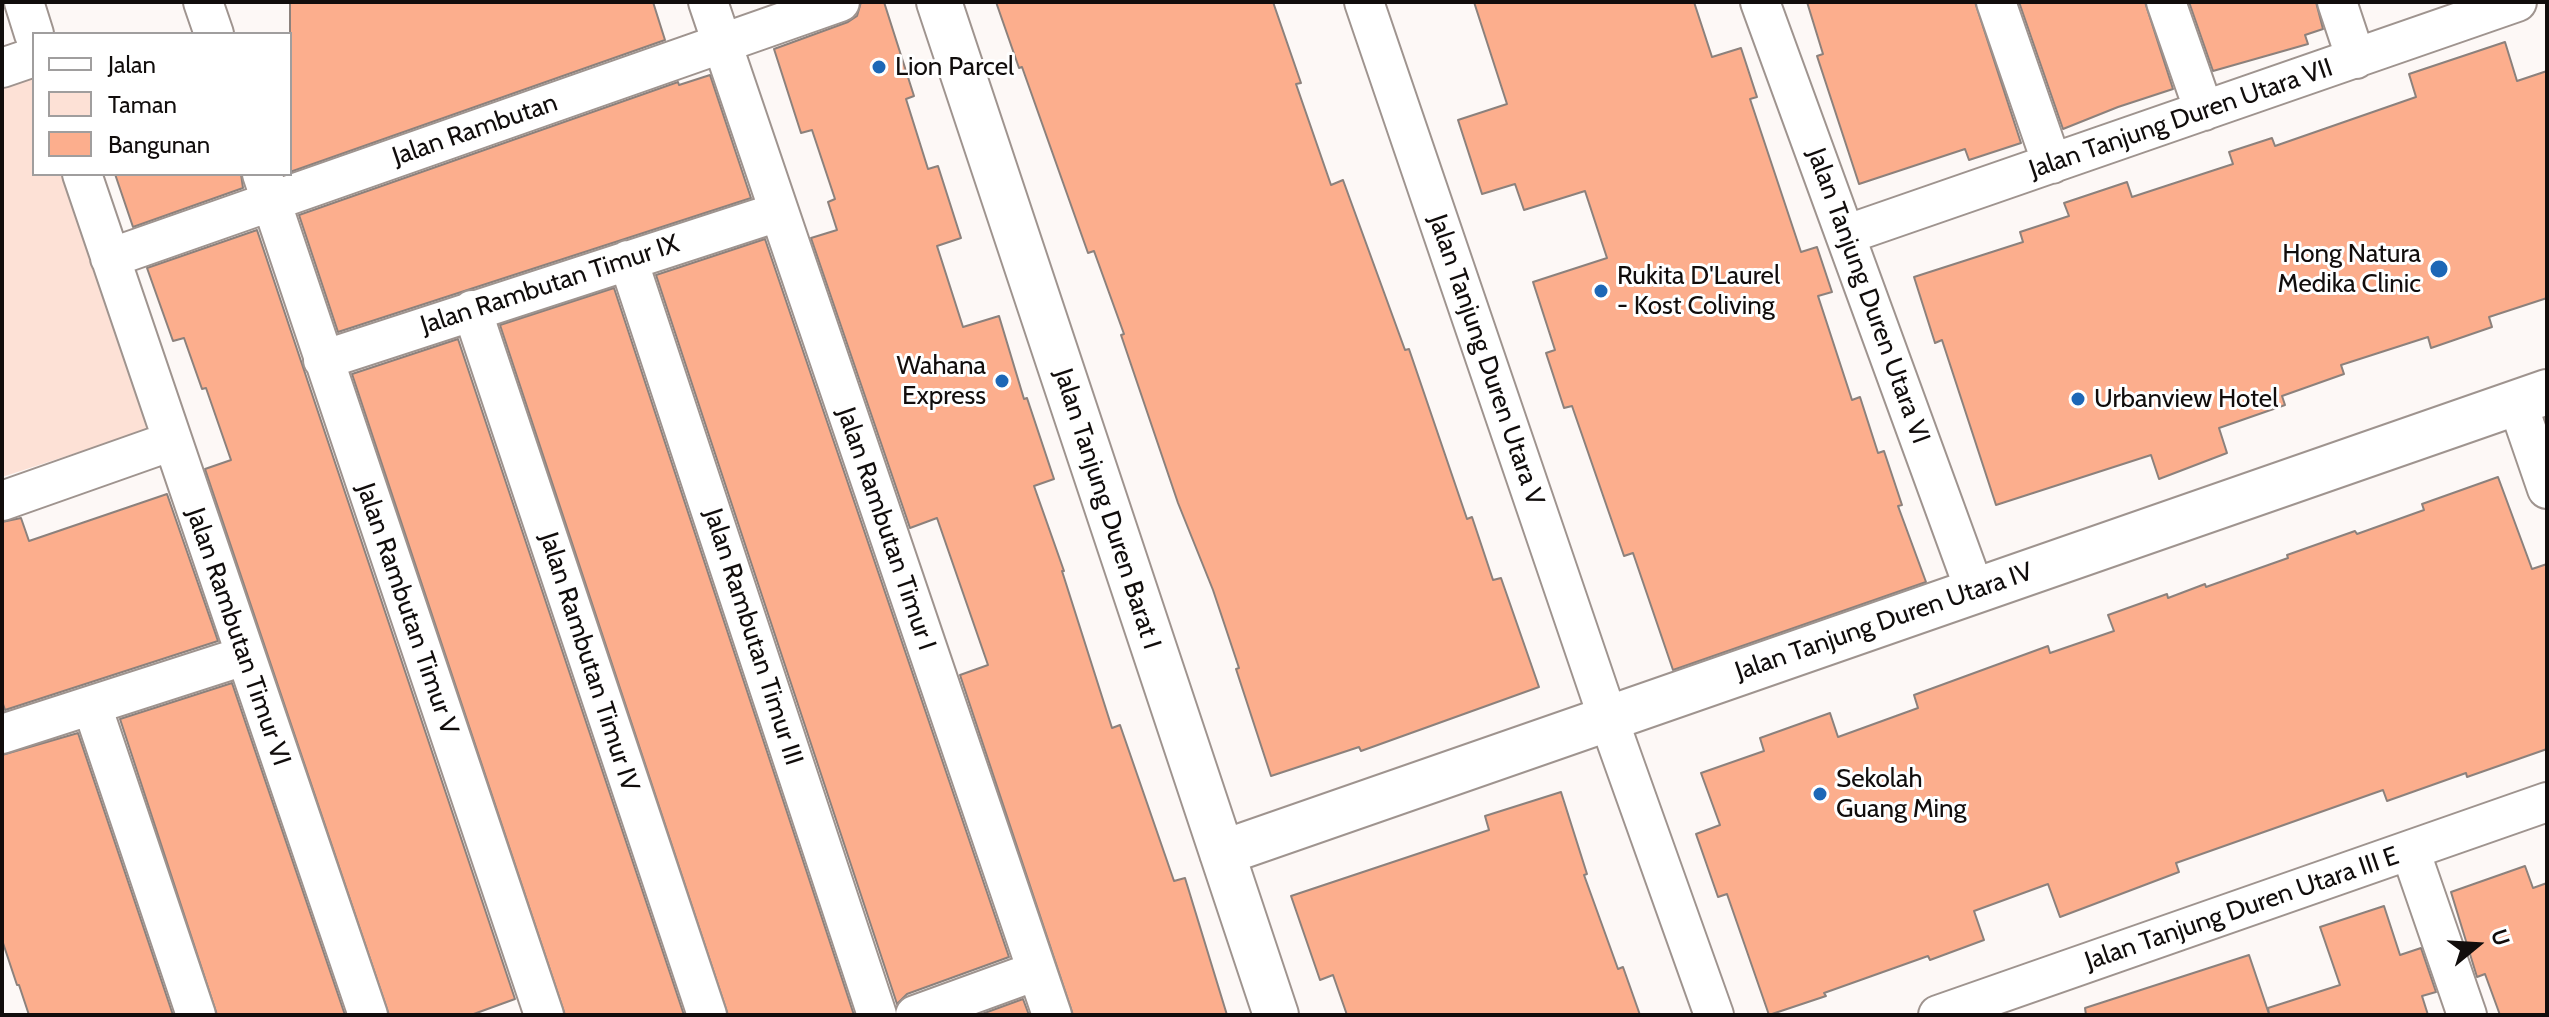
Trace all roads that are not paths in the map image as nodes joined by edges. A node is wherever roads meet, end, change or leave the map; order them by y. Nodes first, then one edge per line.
1 (24, 2) edge
2 (203, 2) edge
3 (708, 2) edge
4 (840, 2) edge
5 (939, 2) edge
6 (1364, 2) edge
7 (1760, 2) edge
8 (1996, 2) edge
9 (2166, 2) edge
10 (2337, 2) edge
11 (2512, 3) edge
12 (33, 32) edge
13 (213, 32) edge
14 (721, 43) junction
15 (32, 58) edge
16 (2356, 59) junction
17 (2, 68) edge
18 (2204, 111) junction
19 (2052, 164) junction
20 (83, 176) edge
21 (266, 188) edge
22 (778, 212) junction
23 (1845, 235) junction
24 (110, 258) junction
25 (628, 260) junction
26 (472, 310) junction
27 (323, 360) junction
28 (2532, 397) edge
29 (172, 441) junction
30 (2547, 489) edge
31 (2, 501) edge
32 (1975, 591) junction
33 (244, 656) junction
34 (92, 706) junction
35 (1608, 718) junction
36 (2, 734) edge
37 (2547, 802) edge
38 (2410, 850) junction
39 (1222, 853) junction
40 (1036, 971) junction
41 (2002, 1004) edge
42 (196, 1015) edge
43 (368, 1015) edge
44 (544, 1015) edge
45 (707, 1015) edge
46 (877, 1015) edge
47 (915, 1015) edge
48 (1052, 1015) edge
49 (1276, 1015) edge
50 (1714, 1015) edge
51 (1938, 1015) edge
52 (2467, 1015) edge

1 - 12 street
2 - 13 street
3 - 14 street, Jalan Rambutan Timur I
4 - 14 street, Jalan Rambutan
5 - 39 street, Jalan Tanjung Duren Barat I
6 - 35 street, Jalan Tanjung Duren Utara V
7 - 23 street, Jalan Tanjung Duren Utara VI
8 - 19 street
9 - 18 street
10 - 16 street
11 - 16 street, Jalan Tanjung Duren Utara VII
14 - 21 street, Jalan Rambutan
14 - 22 street, Jalan Rambutan Timur I
15 - 17 street
16 - 18 street, Jalan Tanjung Duren Utara VII
18 - 19 street, Jalan Tanjung Duren Utara VII
19 - 23 street, Jalan Tanjung Duren Utara VII
20 - 24 street, Jalan Rambutan Timur VI
21 - 24 street, Jalan Rambutan
21 - 27 street, Jalan Rambutan Timur V
22 - 25 street, Jalan Rambutan Timur IX
22 - 40 street, Jalan Rambutan Timur I
23 - 32 street, Jalan Tanjung Duren Utara VI
24 - 29 street, Jalan Rambutan Timur VI
25 - 26 street, Jalan Rambutan Timur IX
25 - 46 street, Jalan Rambutan Timur III
26 - 27 street, Jalan Rambutan Timur IX
26 - 45 street, Jalan Rambutan Timur IV
27 - 44 street, Jalan Rambutan Timur V
28 - 30 street
28 - 32 street, Jalan Tanjung Duren Utara IV
29 - 31 street
29 - 33 street, Jalan Rambutan Timur VI
32 - 35 street, Jalan Tanjung Duren Utara IV
33 - 34 street
33 - 43 street, Jalan Rambutan Timur VI
34 - 36 street
34 - 42 street
35 - 39 street, Jalan Tanjung Duren Utara IV
35 - 50 street, Jalan Tanjung Duren Utara V
37 - 38 street, Jalan Tanjung Duren Utara III E
38 - 41 street, Jalan Tanjung Duren Utara III E
38 - 52 street
39 - 49 street, Jalan Tanjung Duren Barat I
40 - 47 street
40 - 48 street, Jalan Rambutan Timur I
41 - 51 street, Jalan Tanjung Duren Utara III E

